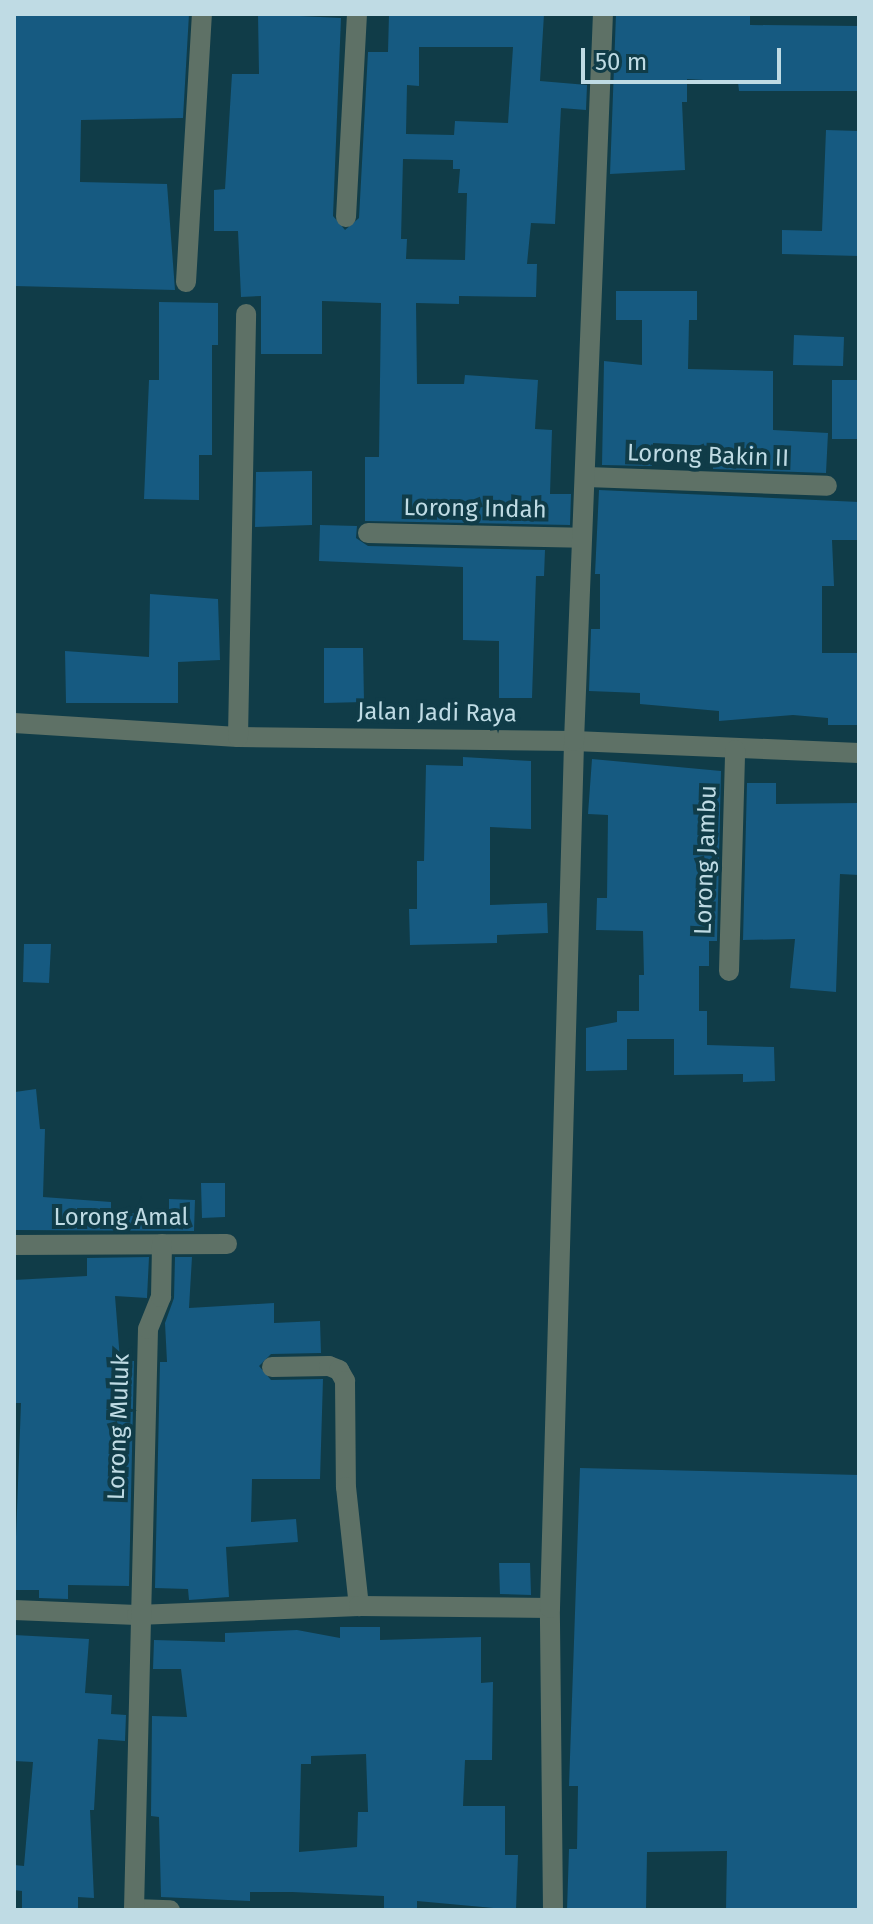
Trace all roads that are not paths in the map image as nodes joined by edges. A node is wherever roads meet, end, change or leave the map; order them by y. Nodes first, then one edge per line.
1 (202, 14) edge
2 (357, 14) edge
3 (603, 14) edge
4 (346, 217) dead end
5 (186, 282) dead end
6 (246, 314) dead end
7 (587, 477) junction
8 (827, 486) dead end
9 (368, 533) dead end
10 (581, 538) junction
11 (14, 723) edge
12 (238, 737) junction
13 (574, 741) junction
14 (735, 750) junction
15 (859, 753) edge
16 (729, 971) dead end
17 (162, 1244) junction
18 (227, 1244) dead end
19 (14, 1245) edge
20 (272, 1367) dead end
21 (359, 1606) junction
22 (550, 1608) junction
23 (14, 1610) edge
24 (137, 1615) junction
25 (134, 1909) edge
26 (170, 1910) edge
27 (553, 1910) edge

1 - 5 street
2 - 4 street
3 - 7 street
6 - 12 street
7 - 8 street, Lorong Bakin II
7 - 10 street
9 - 10 street, Lorong Indah
10 - 13 street
11 - 12 street, Jalan Jadi Raya
12 - 13 street, Jalan Jadi Raya
13 - 14 street, Jalan Jadi Raya
13 - 22 street
14 - 15 street, Jalan Jadi Raya
14 - 16 street, Lorong Jambu
17 - 18 street, Lorong Amal
17 - 19 street, Lorong Amal
17 - 24 street, Lorong Muluk
20 - 21 street
21 - 22 street
21 - 24 street
22 - 27 street
23 - 24 street
24 - 25 street, Lorong Muluk
25 - 26 street

